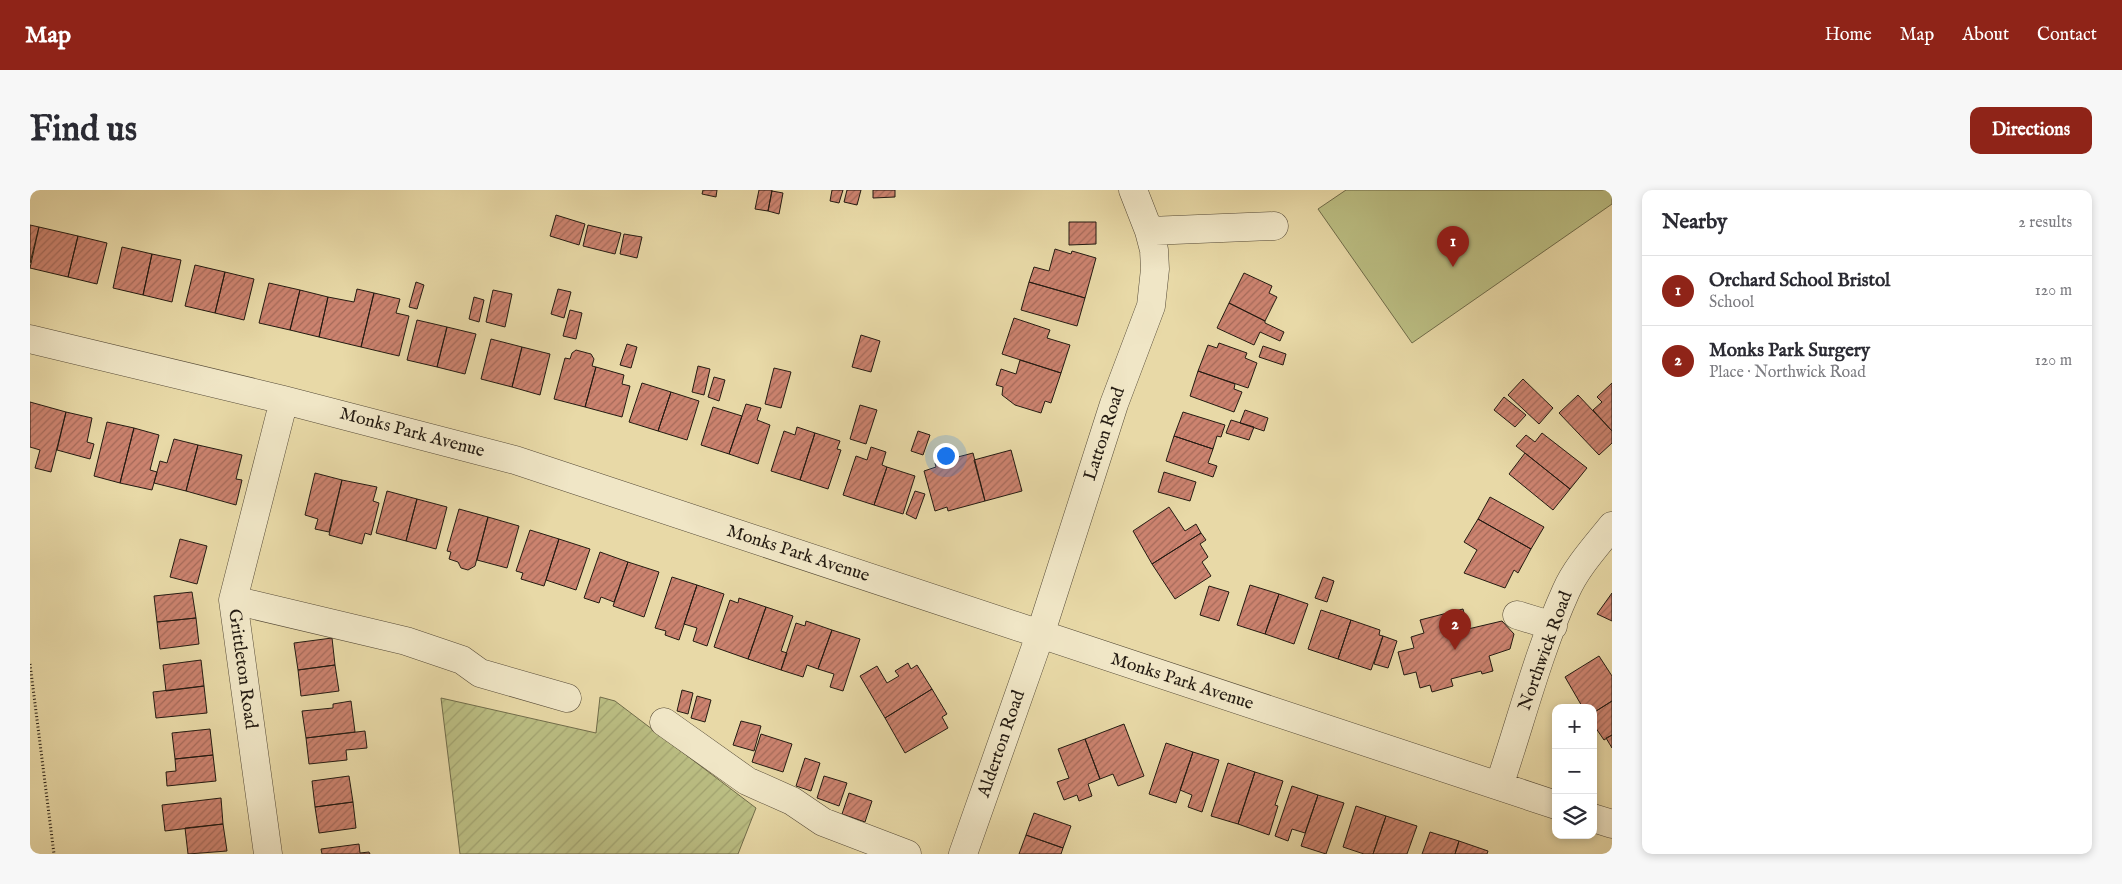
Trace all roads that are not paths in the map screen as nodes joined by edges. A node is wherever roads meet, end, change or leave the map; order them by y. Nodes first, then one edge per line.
1 (1133, 190) edge
2 (1274, 226) dead end
3 (1149, 231) junction
4 (30, 339) edge
5 (284, 400) junction
6 (1612, 526) edge
7 (232, 600) junction
8 (1517, 615) dead end
9 (1553, 626) junction
10 (1040, 635) junction
11 (567, 698) dead end
12 (664, 722) dead end
13 (1499, 786) junction
14 (1552, 804) edge
15 (1597, 819) edge
16 (1612, 824) edge
17 (268, 854) edge
18 (907, 854) edge
19 (963, 854) edge

1 - 3 street, Latton Road
2 - 3 street
3 - 10 street, Latton Road
4 - 5 street, Monks Park Avenue
5 - 7 street, Grittleton Road
5 - 10 street, Monks Park Avenue
6 - 9 street, Northwick Road
7 - 11 street
7 - 17 street, Grittleton Road
8 - 9 street
9 - 13 street, Northwick Road
10 - 13 street, Monks Park Avenue
10 - 19 street, Alderton Road
12 - 18 street
13 - 14 street, Monks Park Avenue
15 - 16 street

